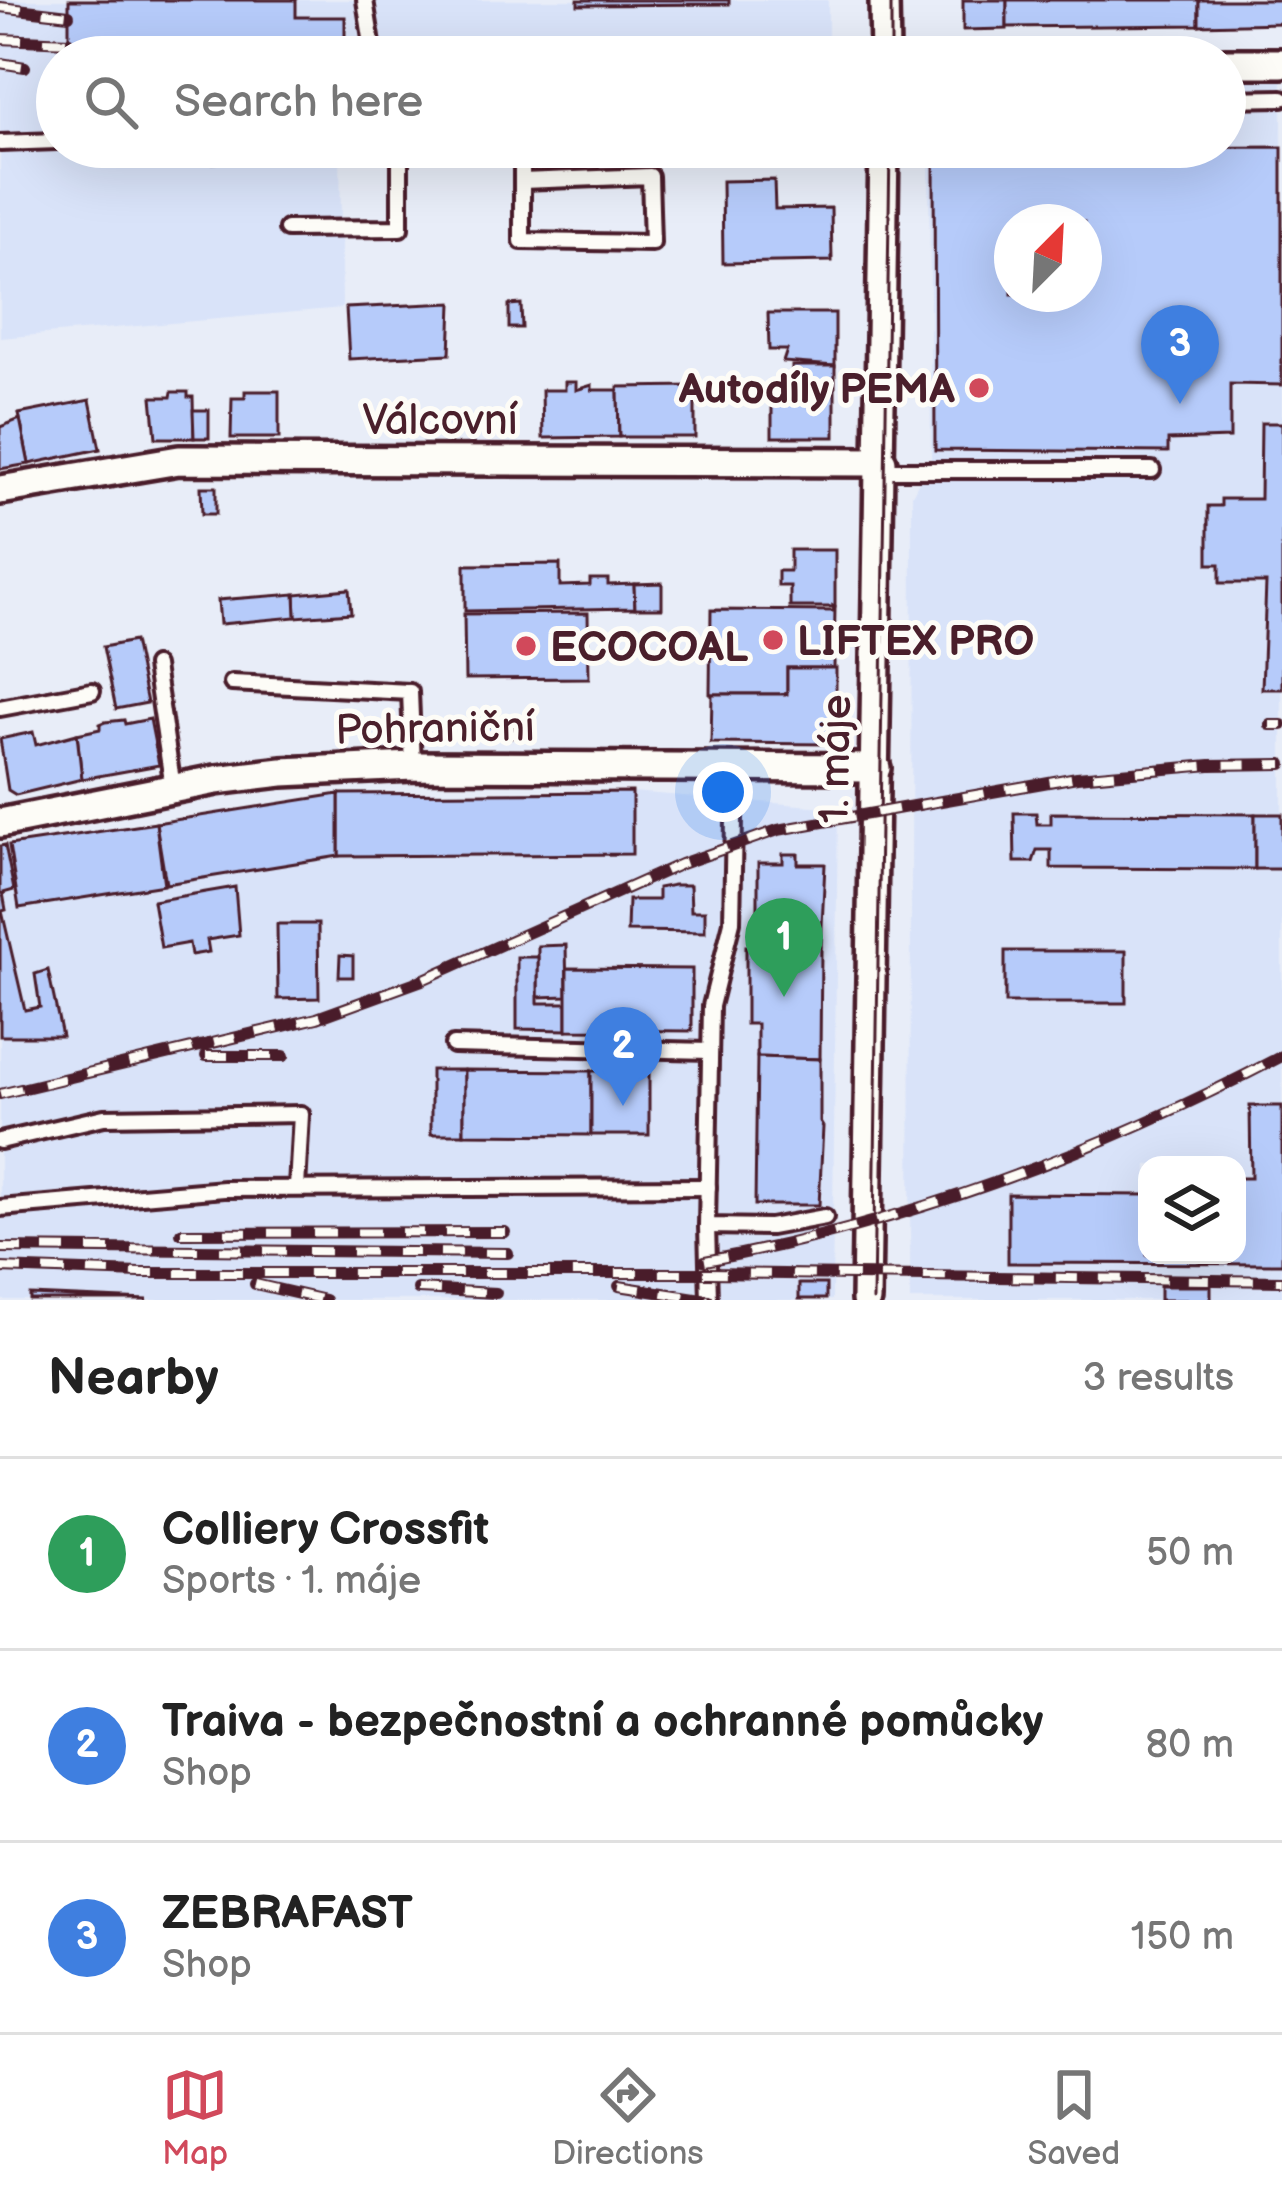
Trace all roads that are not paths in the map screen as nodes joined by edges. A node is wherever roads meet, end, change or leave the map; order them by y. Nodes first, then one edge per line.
1 (364, 0) edge
2 (884, 0) edge
3 (370, 36) edge
4 (884, 36) edge
5 (1282, 62) edge
6 (1246, 63) edge
7 (1282, 98) edge
8 (1246, 99) edge
9 (36, 142) edge
10 (0, 143) edge
11 (400, 168) edge
12 (522, 168) edge
13 (884, 168) edge
14 (522, 181) junction
15 (287, 229) dead end
16 (882, 466) junction
17 (1152, 470) dead end
18 (0, 490) edge
19 (155, 667) dead end
20 (232, 682) dead end
21 (92, 691) dead end
22 (0, 708) edge
23 (413, 766) junction
24 (735, 768) junction
25 (876, 768) junction
26 (173, 788) junction
27 (0, 823) edge
28 (453, 1046) dead end
29 (710, 1051) junction
30 (0, 1141) edge
31 (708, 1187) junction
32 (298, 1188) junction
33 (0, 1208) edge
34 (825, 1217) dead end
35 (707, 1226) junction
36 (709, 1300) edge
37 (866, 1300) edge

1 - 3 lane
2 - 4 street
5 - 6 street
7 - 8 lane
9 - 10 lane
11 - 15 lane
12 - 14 lane
13 - 16 street, 1. máje
14 - 14 lane
16 - 17 lane
16 - 18 street, Válcovní
16 - 25 street, 1. máje
19 - 26 lane
20 - 23 lane
21 - 22 lane
23 - 24 street, Pohraniční
23 - 26 street, Pohraniční
24 - 25 street, Pohraniční
24 - 29 lane
25 - 37 street, 1. máje
26 - 27 street, Pohraniční
28 - 29 lane
29 - 31 lane
30 - 32 lane
31 - 32 lane
31 - 35 lane
32 - 33 lane
34 - 35 lane
35 - 36 lane

